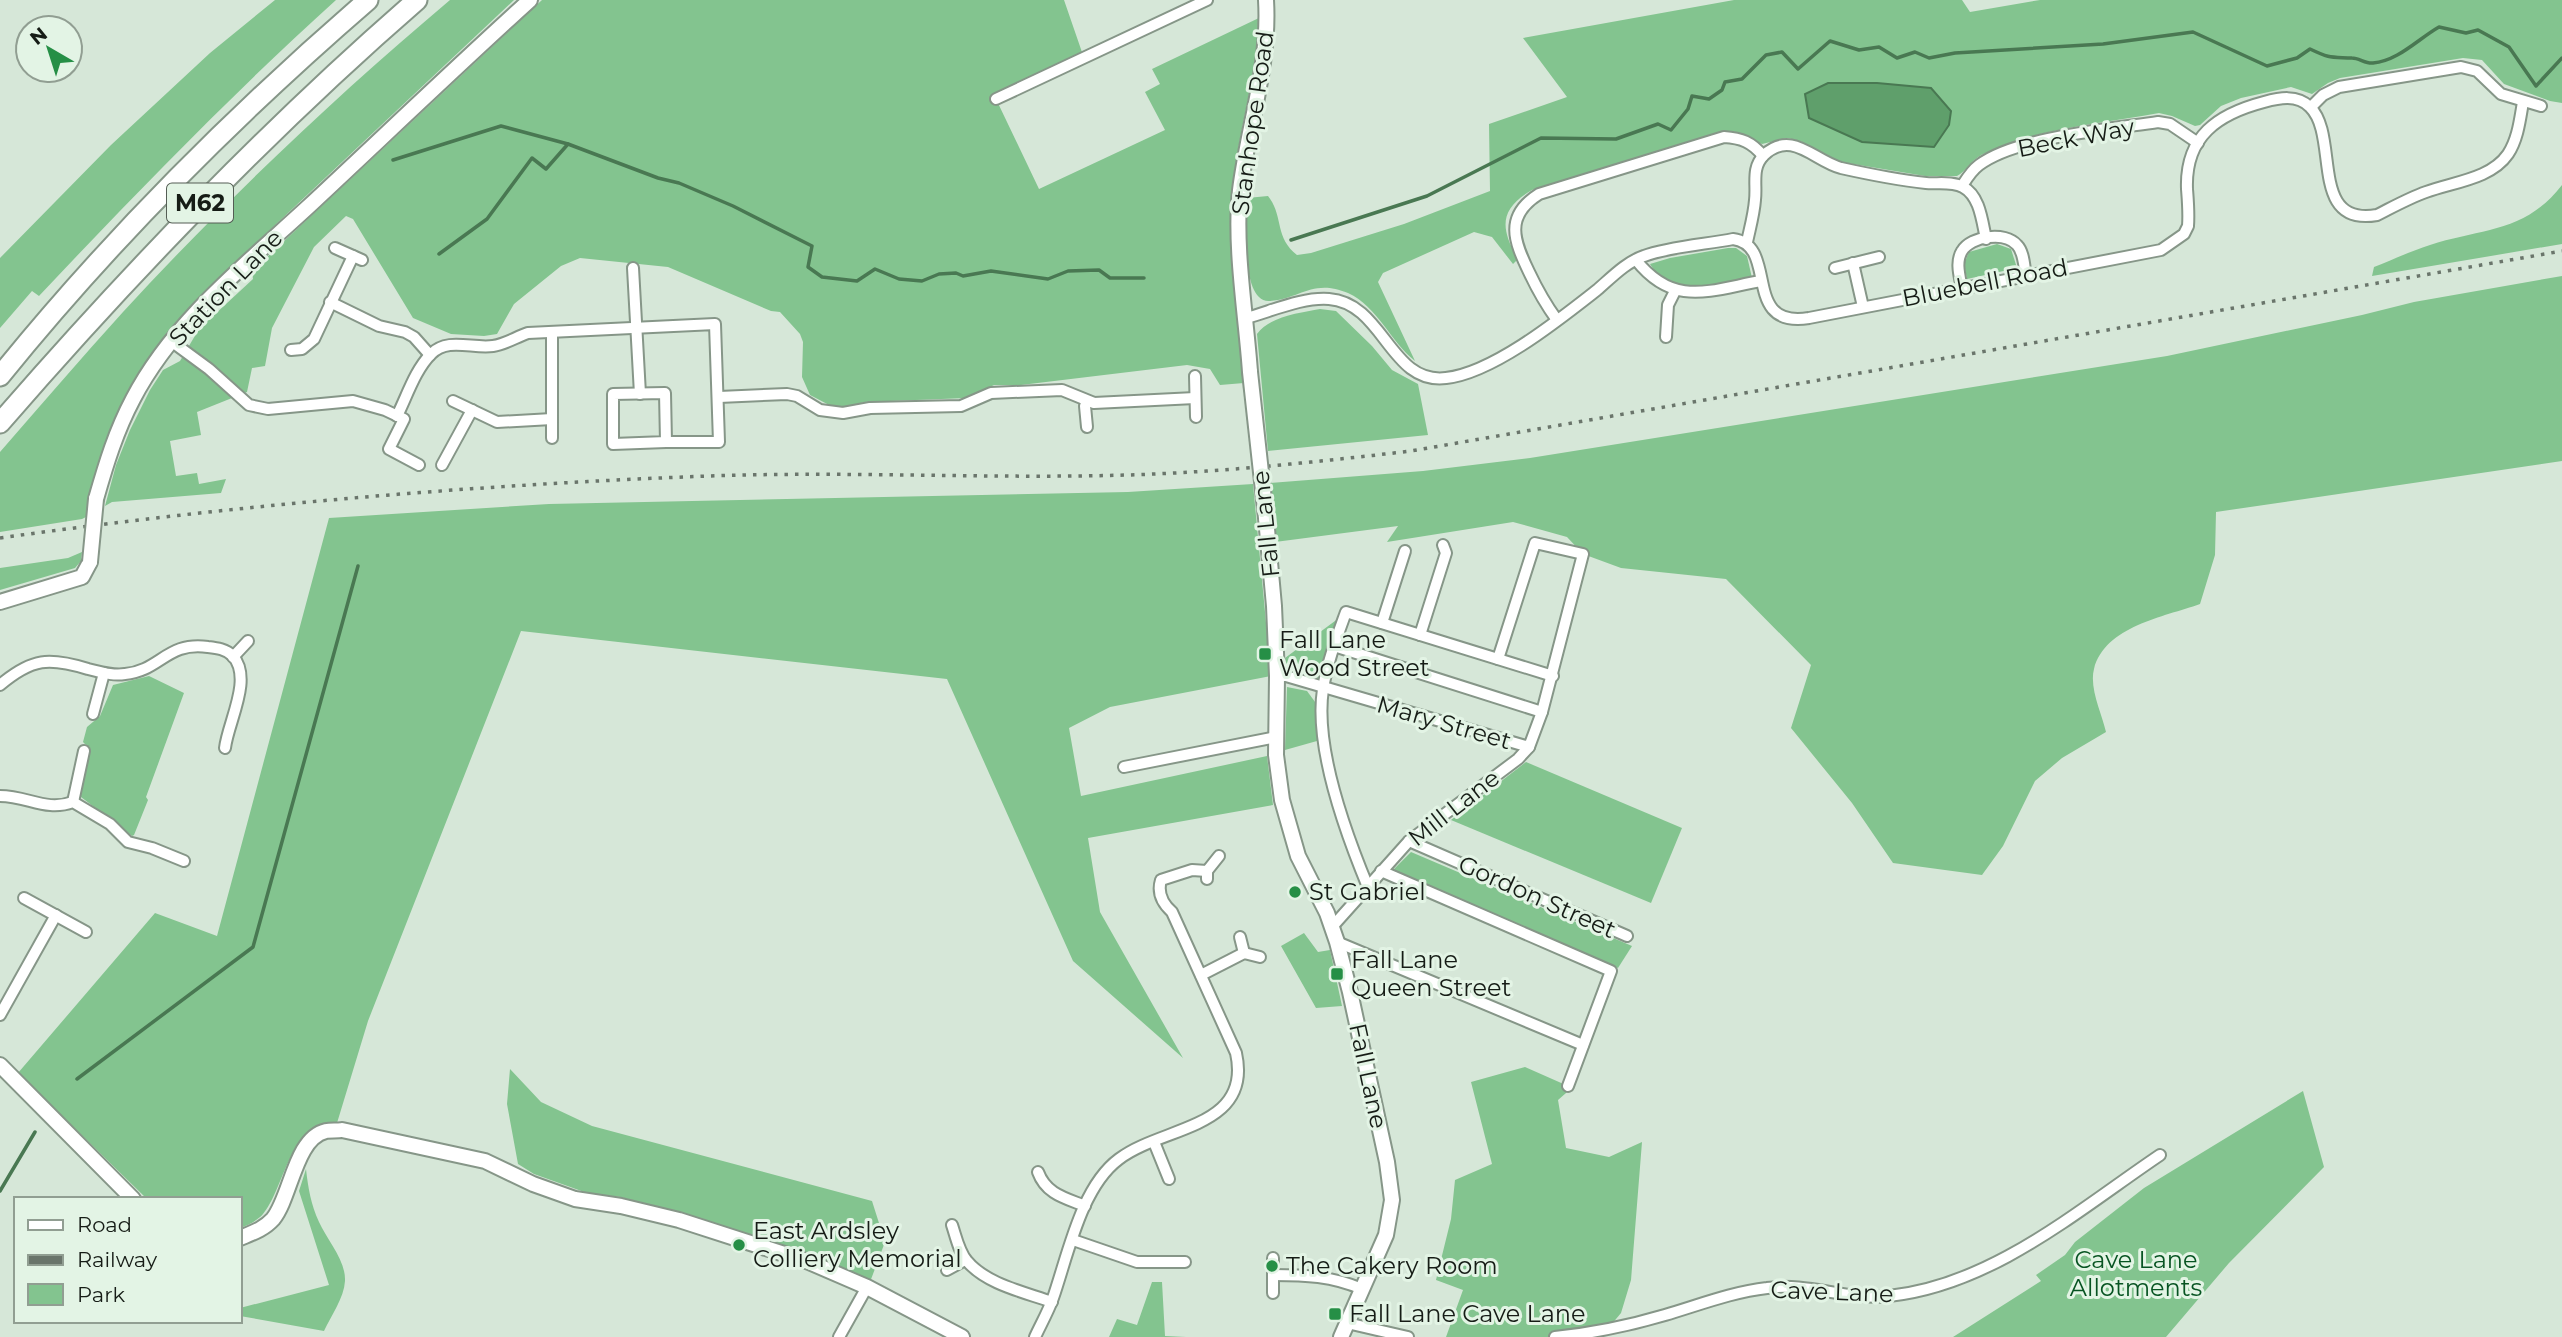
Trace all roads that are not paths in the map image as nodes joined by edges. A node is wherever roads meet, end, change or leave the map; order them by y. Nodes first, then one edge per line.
1 (368, 0) edge
2 (417, 0) edge
3 (530, 0) edge
4 (1174, 0) edge
5 (1207, 0) edge
6 (1266, 0) edge
7 (1180, 13) junction
8 (996, 99) dead end
9 (2523, 102) junction
10 (2541, 106) dead end
11 (2311, 107) junction
12 (2198, 142) junction
13 (1763, 156) junction
14 (1962, 186) junction
15 (1986, 239) junction
16 (1747, 242) junction
17 (335, 248) dead end
18 (1879, 257) dead end
19 (1636, 260) junction
20 (1853, 263) junction
21 (633, 268) dead end
22 (1835, 268) dead end
23 (2026, 276) junction
24 (1763, 287) junction
25 (1962, 289) junction
26 (1675, 291) junction
27 (330, 302) junction
28 (1863, 307) junction
29 (1246, 318) junction
30 (1557, 320) junction
31 (636, 329) junction
32 (552, 332) junction
33 (1666, 337) dead end
34 (172, 341) junction
35 (292, 351) dead end
36 (430, 355) junction
37 (1250, 372) joint
38 (0, 376) edge
39 (1195, 376) dead end
40 (640, 394) junction
41 (719, 397) junction
42 (1195, 398) junction
43 (453, 401) dead end
44 (1087, 401) junction
45 (471, 410) junction
46 (401, 417) junction
47 (1196, 417) dead end
48 (552, 419) junction
49 (0, 423) edge
50 (1087, 427) dead end
51 (552, 438) dead end
52 (666, 442) junction
53 (419, 465) dead end
54 (442, 465) dead end
55 (1443, 545) dead end
56 (1405, 551) dead end
57 (0, 602) edge
58 (1382, 623) junction
59 (1420, 635) junction
60 (248, 641) dead end
61 (1334, 646) junction
62 (233, 657) junction
63 (1498, 659) junction
64 (104, 673) junction
65 (1278, 676) junction
66 (1552, 676) junction
67 (0, 685) edge
68 (1323, 688) junction
69 (1542, 712) junction
70 (93, 714) dead end
71 (1276, 737) junction
72 (1529, 747) junction
73 (225, 748) dead end
74 (84, 751) dead end
75 (1124, 767) dead end
76 (0, 796) edge
77 (73, 802) junction
78 (1409, 841) junction
79 (1219, 856) dead end
80 (184, 861) dead end
81 (1153, 870) dead end
82 (1381, 872) junction
83 (1161, 880) junction
84 (1368, 887) junction
85 (24, 898) dead end
86 (56, 915) junction
87 (1332, 928) junction
88 (86, 932) dead end
89 (1627, 936) dead end
90 (1240, 937) dead end
91 (1337, 942) junction
92 (1244, 953) junction
93 (1261, 957) dead end
94 (1201, 975) junction
95 (0, 1015) edge
96 (1583, 1045) junction
97 (0, 1065) edge
98 (1568, 1086) dead end
99 (1154, 1142) junction
100 (2160, 1155) dead end
101 (1038, 1172) dead end
102 (1169, 1179) dead end
103 (131, 1197) edge
104 (1086, 1206) junction
105 (952, 1225) dead end
106 (242, 1237) edge
107 (1073, 1240) junction
108 (1273, 1258) dead end
109 (965, 1260) junction
110 (1185, 1262) dead end
111 (947, 1270) dead end
112 (1273, 1275) junction
113 (867, 1287) junction
114 (1362, 1289) junction
115 (1273, 1293) dead end
116 (1052, 1302) junction
117 (1344, 1330) edge
118 (958, 1336) edge
119 (839, 1337) edge
120 (1035, 1337) edge
121 (1408, 1337) edge
122 (1555, 1337) edge

1 - 38 highway, M62
2 - 49 highway, M62
3 - 34 street, Station Lane
4 - 7 street
5 - 7 street
6 - 29 street, Stanhope Road
7 - 8 street
9 - 10 street
9 - 11 street
9 - 11 street
11 - 12 street
12 - 14 street, Beck Way
12 - 23 street, Bluebell Road
13 - 14 street
13 - 16 street
13 - 30 street
14 - 15 street
15 - 23 street
15 - 25 street
16 - 19 street
16 - 24 street
17 - 27 street
18 - 20 street
19 - 26 street
19 - 30 street
20 - 22 street
20 - 28 street
21 - 31 street
23 - 25 street, Bluebell Road
24 - 26 street
24 - 28 street, Bluebell Road
25 - 28 street, Bluebell Road
26 - 33 street
27 - 35 street
27 - 36 street
29 - 30 street
29 - 37 street, Stanhope Road
31 - 32 street
31 - 40 street
31 - 41 street
32 - 36 street
32 - 48 street
34 - 46 street
34 - 57 street, Station Lane, bridge
36 - 46 street
37 - 65 street, Fall Lane, bridge
39 - 42 street
40 - 52 street
40 - 52 street
41 - 44 street
41 - 52 street
42 - 44 street
42 - 47 street
43 - 45 street
44 - 50 street
45 - 48 street
45 - 54 street
46 - 53 street
48 - 51 street
55 - 59 street
56 - 58 street
58 - 59 street
58 - 61 street
59 - 63 street
60 - 62 street
61 - 68 street
61 - 69 street
62 - 64 street
62 - 73 street
63 - 66 street
63 - 66 street, Mill Lane
64 - 67 street
64 - 70 street
65 - 68 street, Mary Street
65 - 71 street, Fall Lane
66 - 69 street, Mill Lane
68 - 72 street, Mary Street
68 - 84 street
69 - 72 street, Mill Lane
71 - 75 street
71 - 87 street, Fall Lane
72 - 78 street, Mill Lane
74 - 77 street
76 - 77 street
77 - 80 street
78 - 82 street, Mill Lane
78 - 89 street, Gordon Street
79 - 83 street
81 - 83 street
82 - 84 street, Mill Lane
82 - 96 street
83 - 94 street
84 - 87 street, Mill Lane
85 - 86 street
86 - 88 street
86 - 95 street
87 - 91 street, Fall Lane
90 - 92 street
91 - 96 street
91 - 114 street, Fall Lane
92 - 93 street
92 - 94 street
94 - 99 street
96 - 98 street
97 - 103 street
99 - 102 street
99 - 104 street
100 - 122 street, Cave Lane
101 - 104 street
104 - 107 street
105 - 109 street
106 - 113 street
107 - 110 street
107 - 116 street
108 - 112 street
109 - 111 street
109 - 116 street
112 - 114 street
112 - 115 street
113 - 118 street
113 - 119 street
114 - 117 street, Fall Lane
116 - 120 street
117 - 121 street

